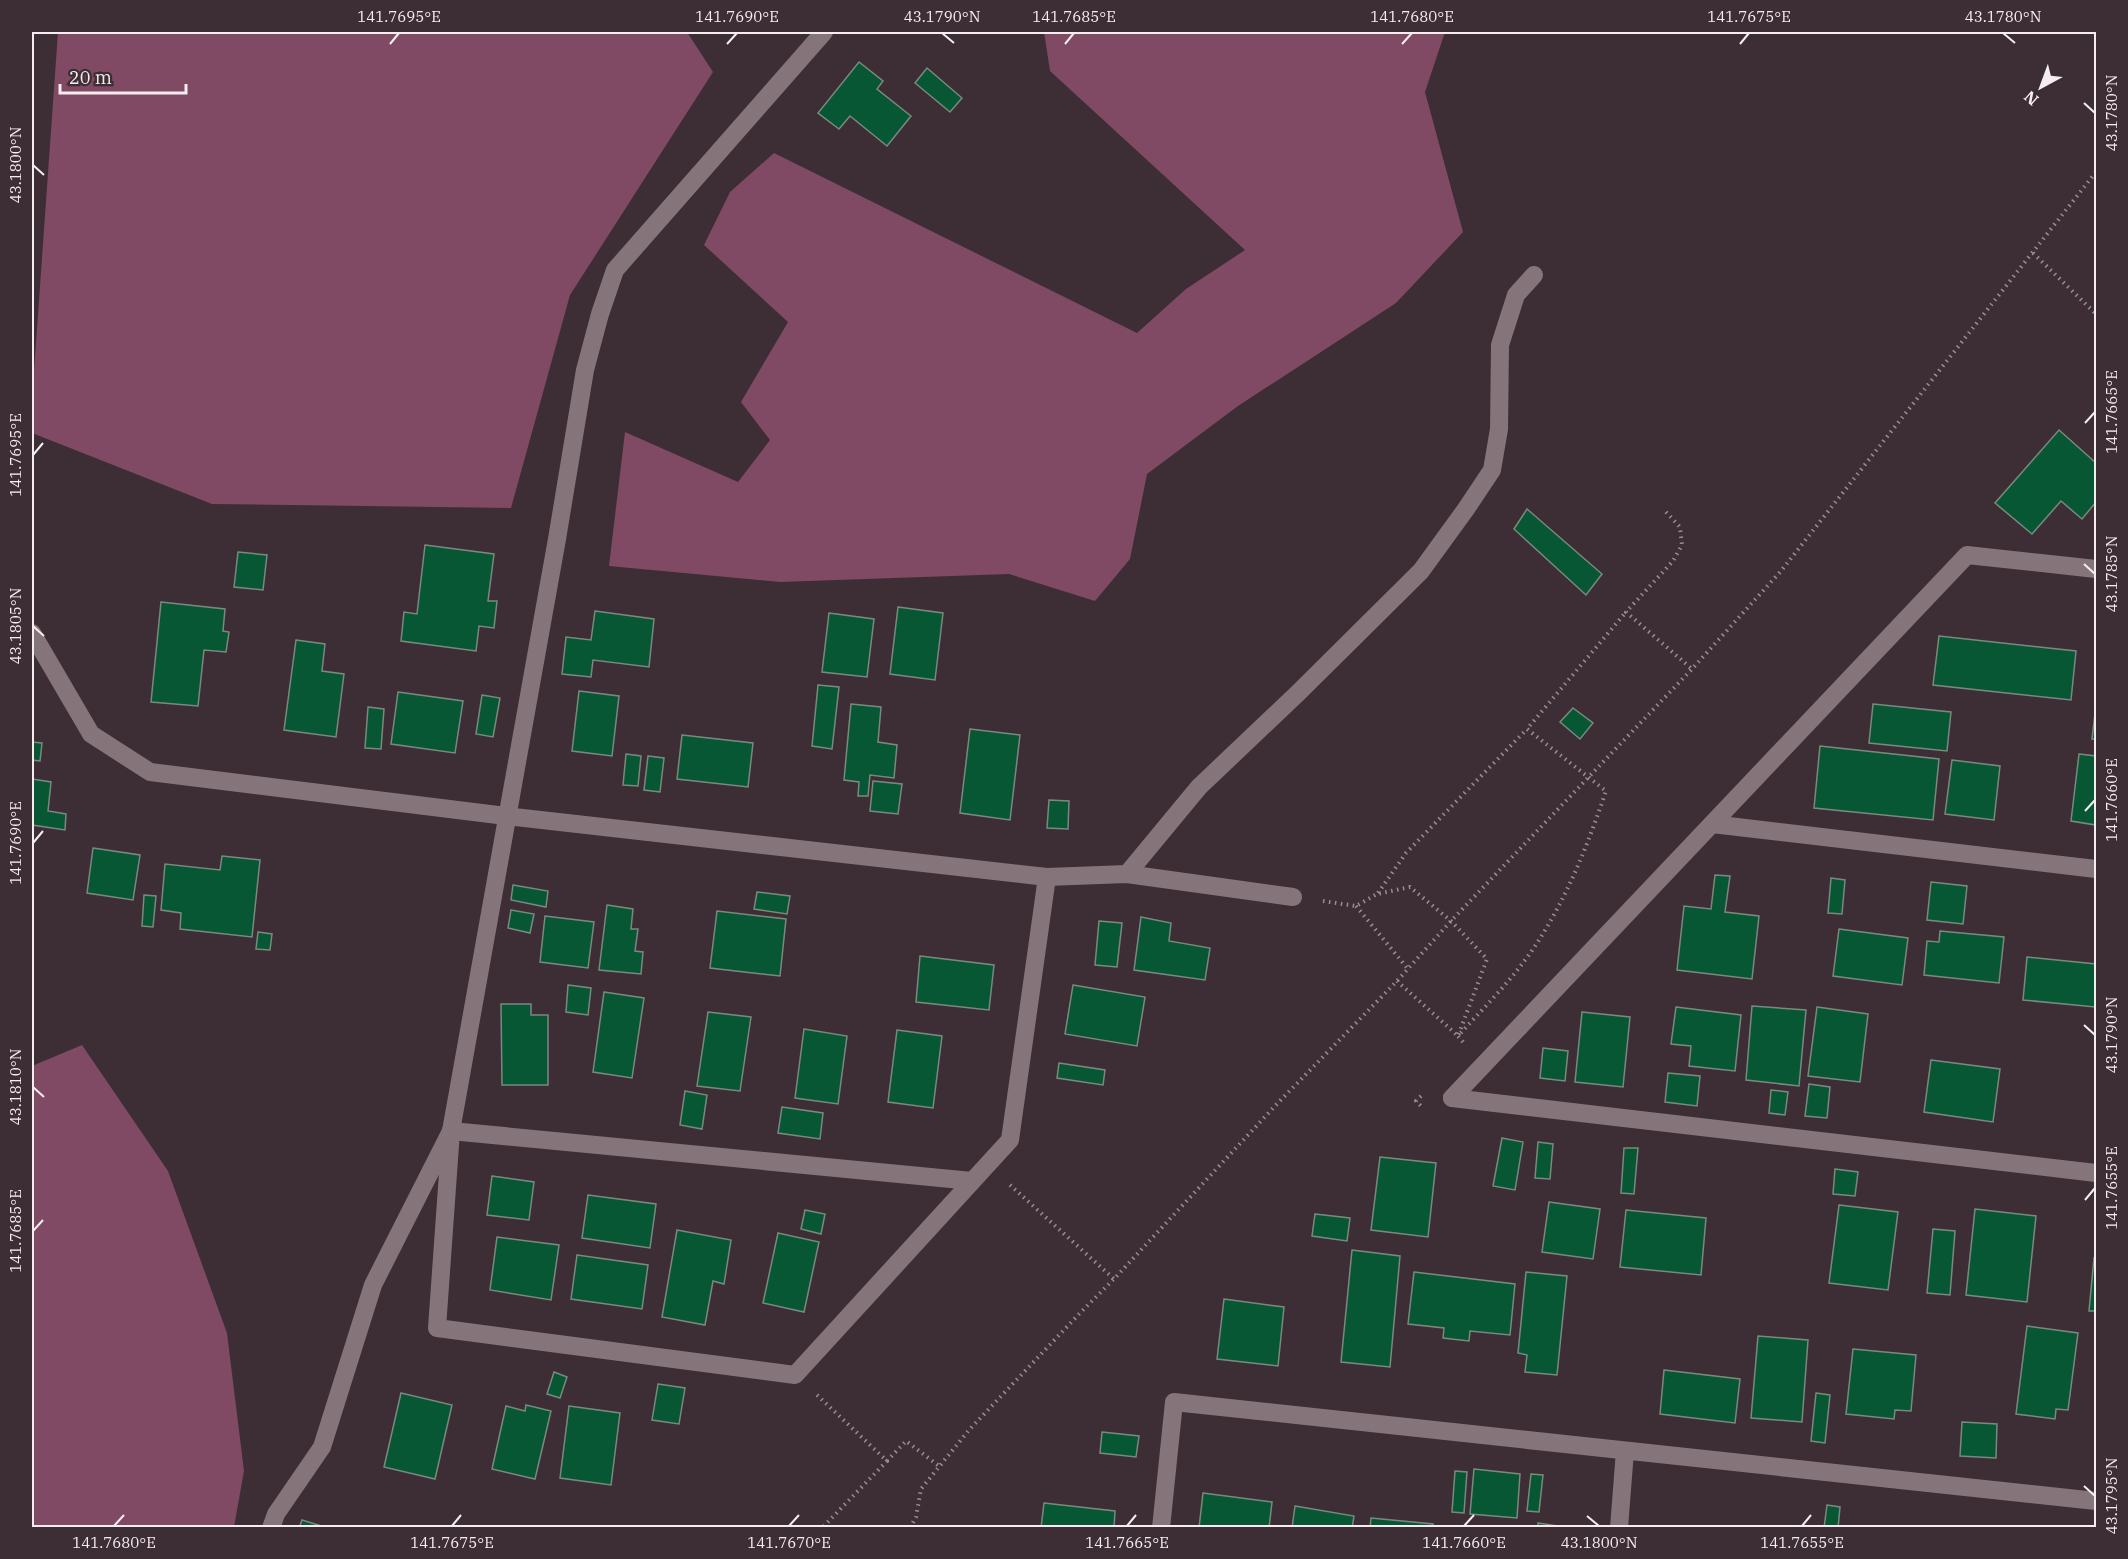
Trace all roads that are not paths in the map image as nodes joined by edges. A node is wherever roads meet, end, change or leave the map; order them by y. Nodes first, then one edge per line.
1 (825, 32) edge
2 (1534, 275) dead end
3 (2097, 569) edge
4 (32, 633) edge
5 (506, 816) junction
6 (1712, 824) junction
7 (2097, 869) edge
8 (1126, 874) junction
9 (1047, 877) junction
10 (1293, 897) road end
11 (451, 1131) junction
12 (2097, 1173) edge
13 (972, 1181) junction
14 (1626, 1450) junction
15 (2097, 1501) edge
16 (272, 1527) edge
17 (1161, 1527) edge
18 (1619, 1527) edge

1 - 5 street
2 - 8 street
3 - 6 street
4 - 5 street
5 - 9 street
5 - 11 street
6 - 7 street
6 - 12 street
8 - 9 street
8 - 10 street
9 - 13 street
11 - 13 street
11 - 13 street
11 - 16 street
14 - 15 street
14 - 17 street
14 - 18 street

